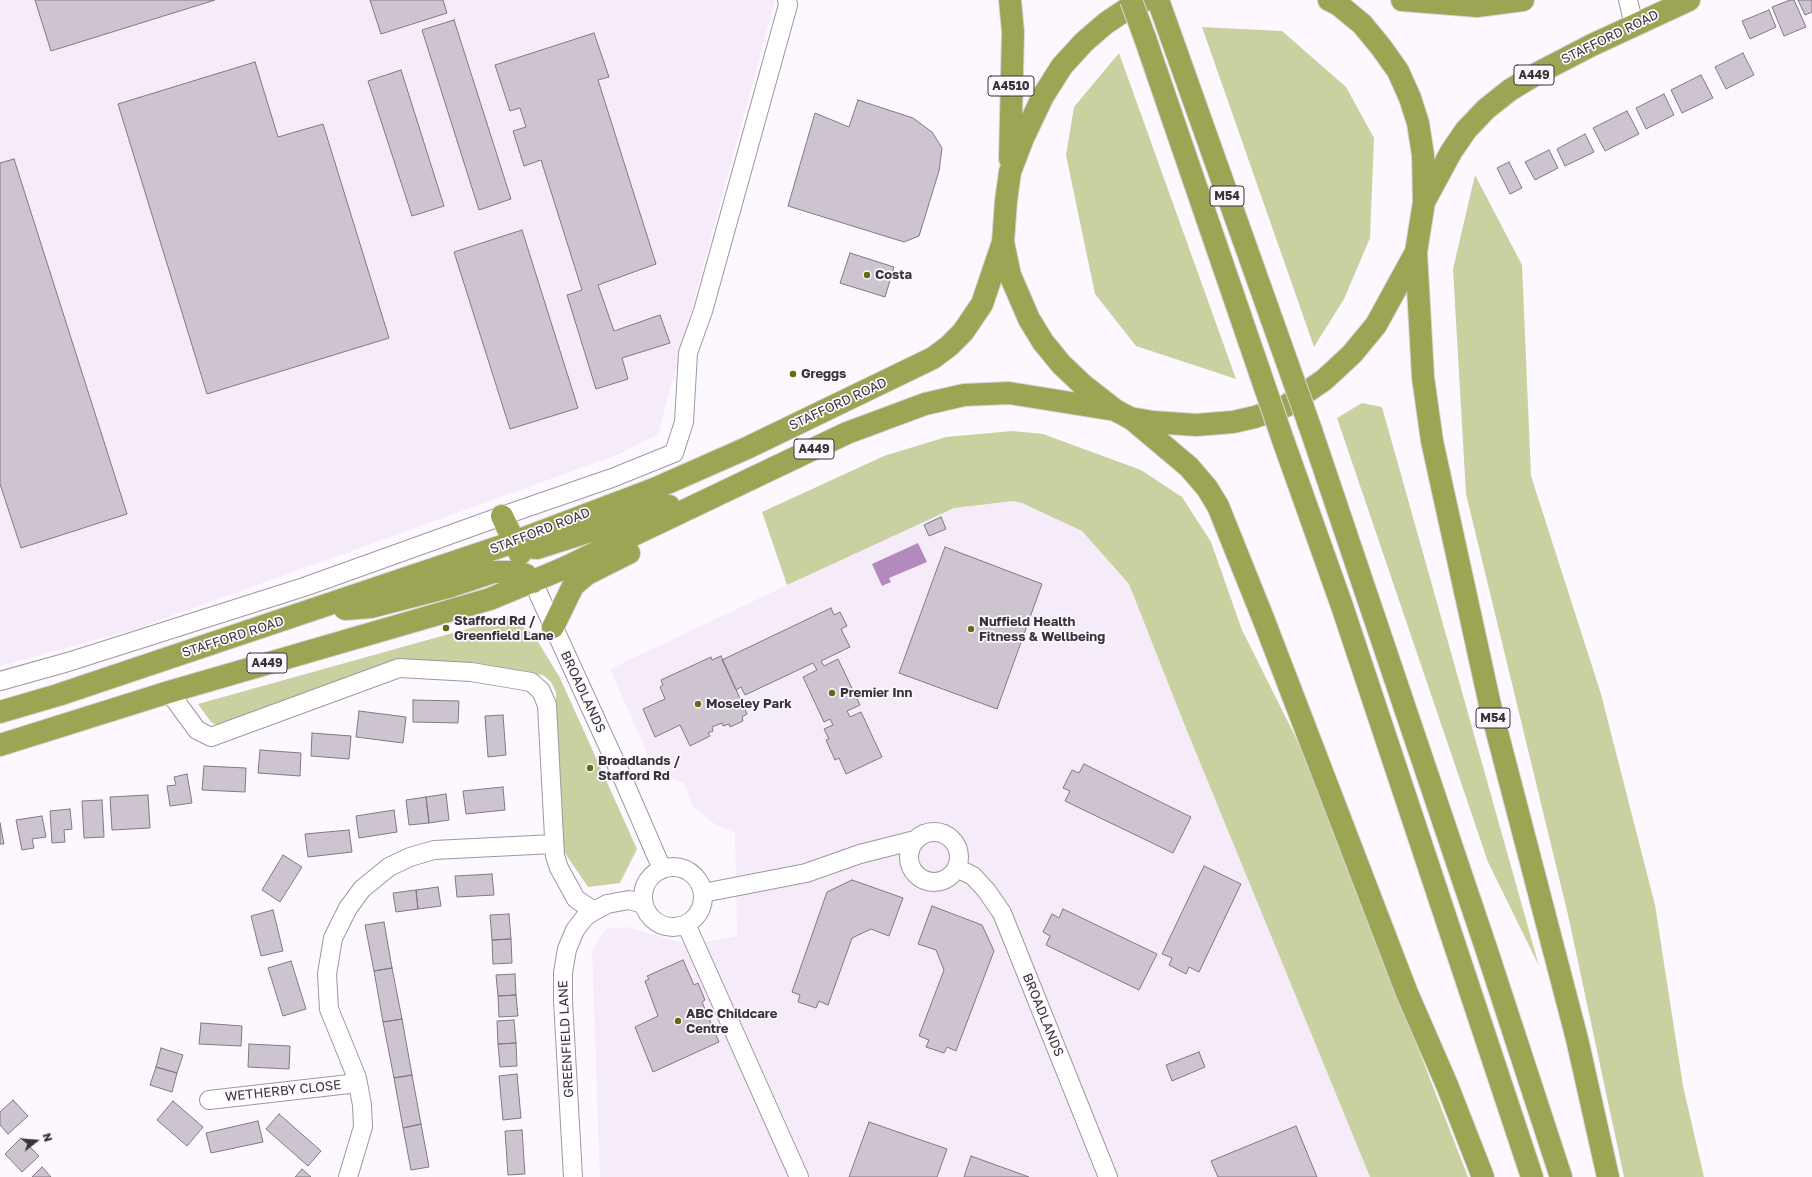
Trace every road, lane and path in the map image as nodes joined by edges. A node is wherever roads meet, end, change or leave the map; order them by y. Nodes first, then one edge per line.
1 (787, 0) edge
2 (1010, 0) edge
3 (1131, 0) edge
4 (1146, 0) edge
5 (1158, 0) edge
6 (1329, 0) edge
7 (1402, 0) edge
8 (1523, 0) edge
9 (1628, 0) edge
10 (1688, 0) edge
11 (1634, 25) junction
12 (1010, 172) junction
13 (1424, 202) junction
14 (1003, 242) junction
15 (1416, 252) junction
16 (1122, 414) junction
17 (718, 494) junction
18 (502, 516) junction
19 (514, 542) junction
20 (533, 582) junction
21 (308, 612) junction
22 (553, 627) junction
23 (0, 681) edge
24 (169, 692) junction
25 (0, 712) edge
26 (0, 745) edge
27 (915, 840) junction
28 (554, 844) junction
29 (882, 849) junction
30 (912, 868) junction
31 (958, 868) junction
32 (662, 869) junction
33 (703, 893) junction
34 (643, 904) junction
35 (594, 910) junction
36 (686, 924) junction
37 (358, 1083) junction
38 (209, 1100) dead end
39 (348, 1177) edge
40 (573, 1177) edge
41 (799, 1177) edge
42 (1108, 1177) edge
43 (1483, 1177) edge
44 (1532, 1177) edge
45 (1562, 1177) edge
46 (1608, 1177) edge

1 - 18 street
2 - 12 highway, A4510
3 - 44 highway, M54, bridge
4 - 12 highway
5 - 45 highway, M54, bridge
6 - 13 highway
7 - 8 highway
9 - 11 street
10 - 11 highway, STAFFORD ROAD / A449
11 - 13 highway, STAFFORD ROAD / A449
12 - 14 highway
13 - 15 highway
14 - 16 highway
14 - 19 highway, STAFFORD ROAD / A449
15 - 16 highway
15 - 46 highway, M54
16 - 17 highway, A449
16 - 43 highway
17 - 19 highway
17 - 20 highway, A449
17 - 22 highway
18 - 19 highway
18 - 23 street
19 - 20 highway
19 - 21 highway, STAFFORD ROAD / A449
20 - 21 highway
20 - 22 street, BROADLANDS
20 - 24 highway, A449
21 - 25 highway, STAFFORD ROAD / A449
22 - 32 street, BROADLANDS
24 - 26 highway, A449
24 - 28 street
27 - 29 street
27 - 30 street
27 - 31 street
28 - 35 street
28 - 37 street
29 - 30 street
29 - 33 street
30 - 31 street
31 - 42 street, BROADLANDS
32 - 33 street
32 - 34 street
33 - 36 street
34 - 35 street, GREENFIELD LANE
34 - 36 street
35 - 40 street, GREENFIELD LANE
36 - 41 street
37 - 38 street, WETHERBY CLOSE
37 - 39 street

